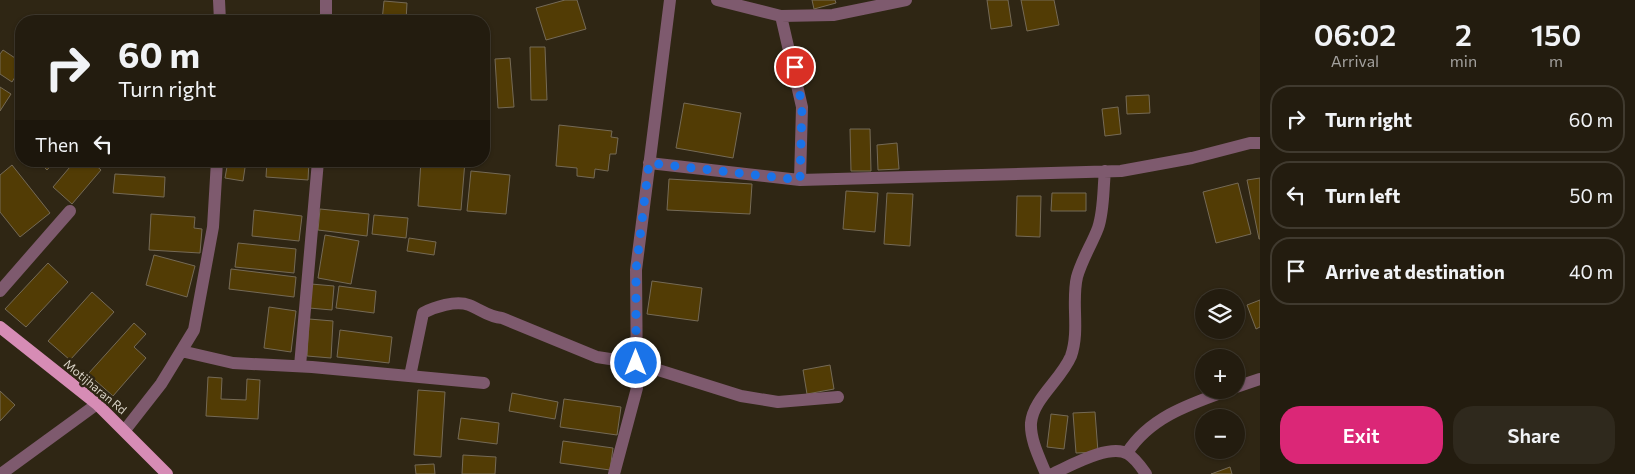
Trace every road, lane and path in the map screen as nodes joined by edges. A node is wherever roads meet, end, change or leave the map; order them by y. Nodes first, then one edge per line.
1 (219, 0) edge
2 (326, 0) edge
3 (670, 0) edge
4 (717, 0) edge
5 (906, 0) edge
6 (220, 15) edge
7 (326, 15) edge
8 (781, 16) junction
9 (1260, 144) edge
10 (649, 163) junction
11 (217, 167) edge
12 (317, 167) edge
13 (1106, 171) junction
14 (800, 180) junction
15 (70, 211) dead end
16 (0, 290) edge
17 (0, 327) edge
18 (181, 351) junction
19 (636, 363) junction
20 (300, 366) junction
21 (410, 376) junction
22 (1260, 379) edge
23 (484, 383) dead end
24 (1245, 384) edge
25 (838, 397) dead end
26 (1207, 399) edge
27 (97, 404) junction
28 (125, 430) junction
29 (1127, 453) junction
30 (1, 474) edge
31 (167, 474) edge
32 (614, 474) edge
33 (1046, 474) edge
34 (1052, 474) edge
35 (1146, 474) edge

1 - 6 street
2 - 7 street
3 - 10 street
4 - 8 street
5 - 8 street
8 - 14 street
9 - 13 street
10 - 14 street
10 - 19 street
11 - 18 street
12 - 20 street
13 - 14 street
13 - 33 street
15 - 16 street
17 - 27 main road, Motijharan Rd
18 - 20 street
18 - 28 street
19 - 21 street
19 - 25 street
19 - 32 street
20 - 21 street
21 - 23 street
22 - 24 street
26 - 29 street
27 - 28 main road, Motijharan Rd
27 - 30 street
28 - 31 main road, Motijharan Rd
29 - 34 street
29 - 35 street

